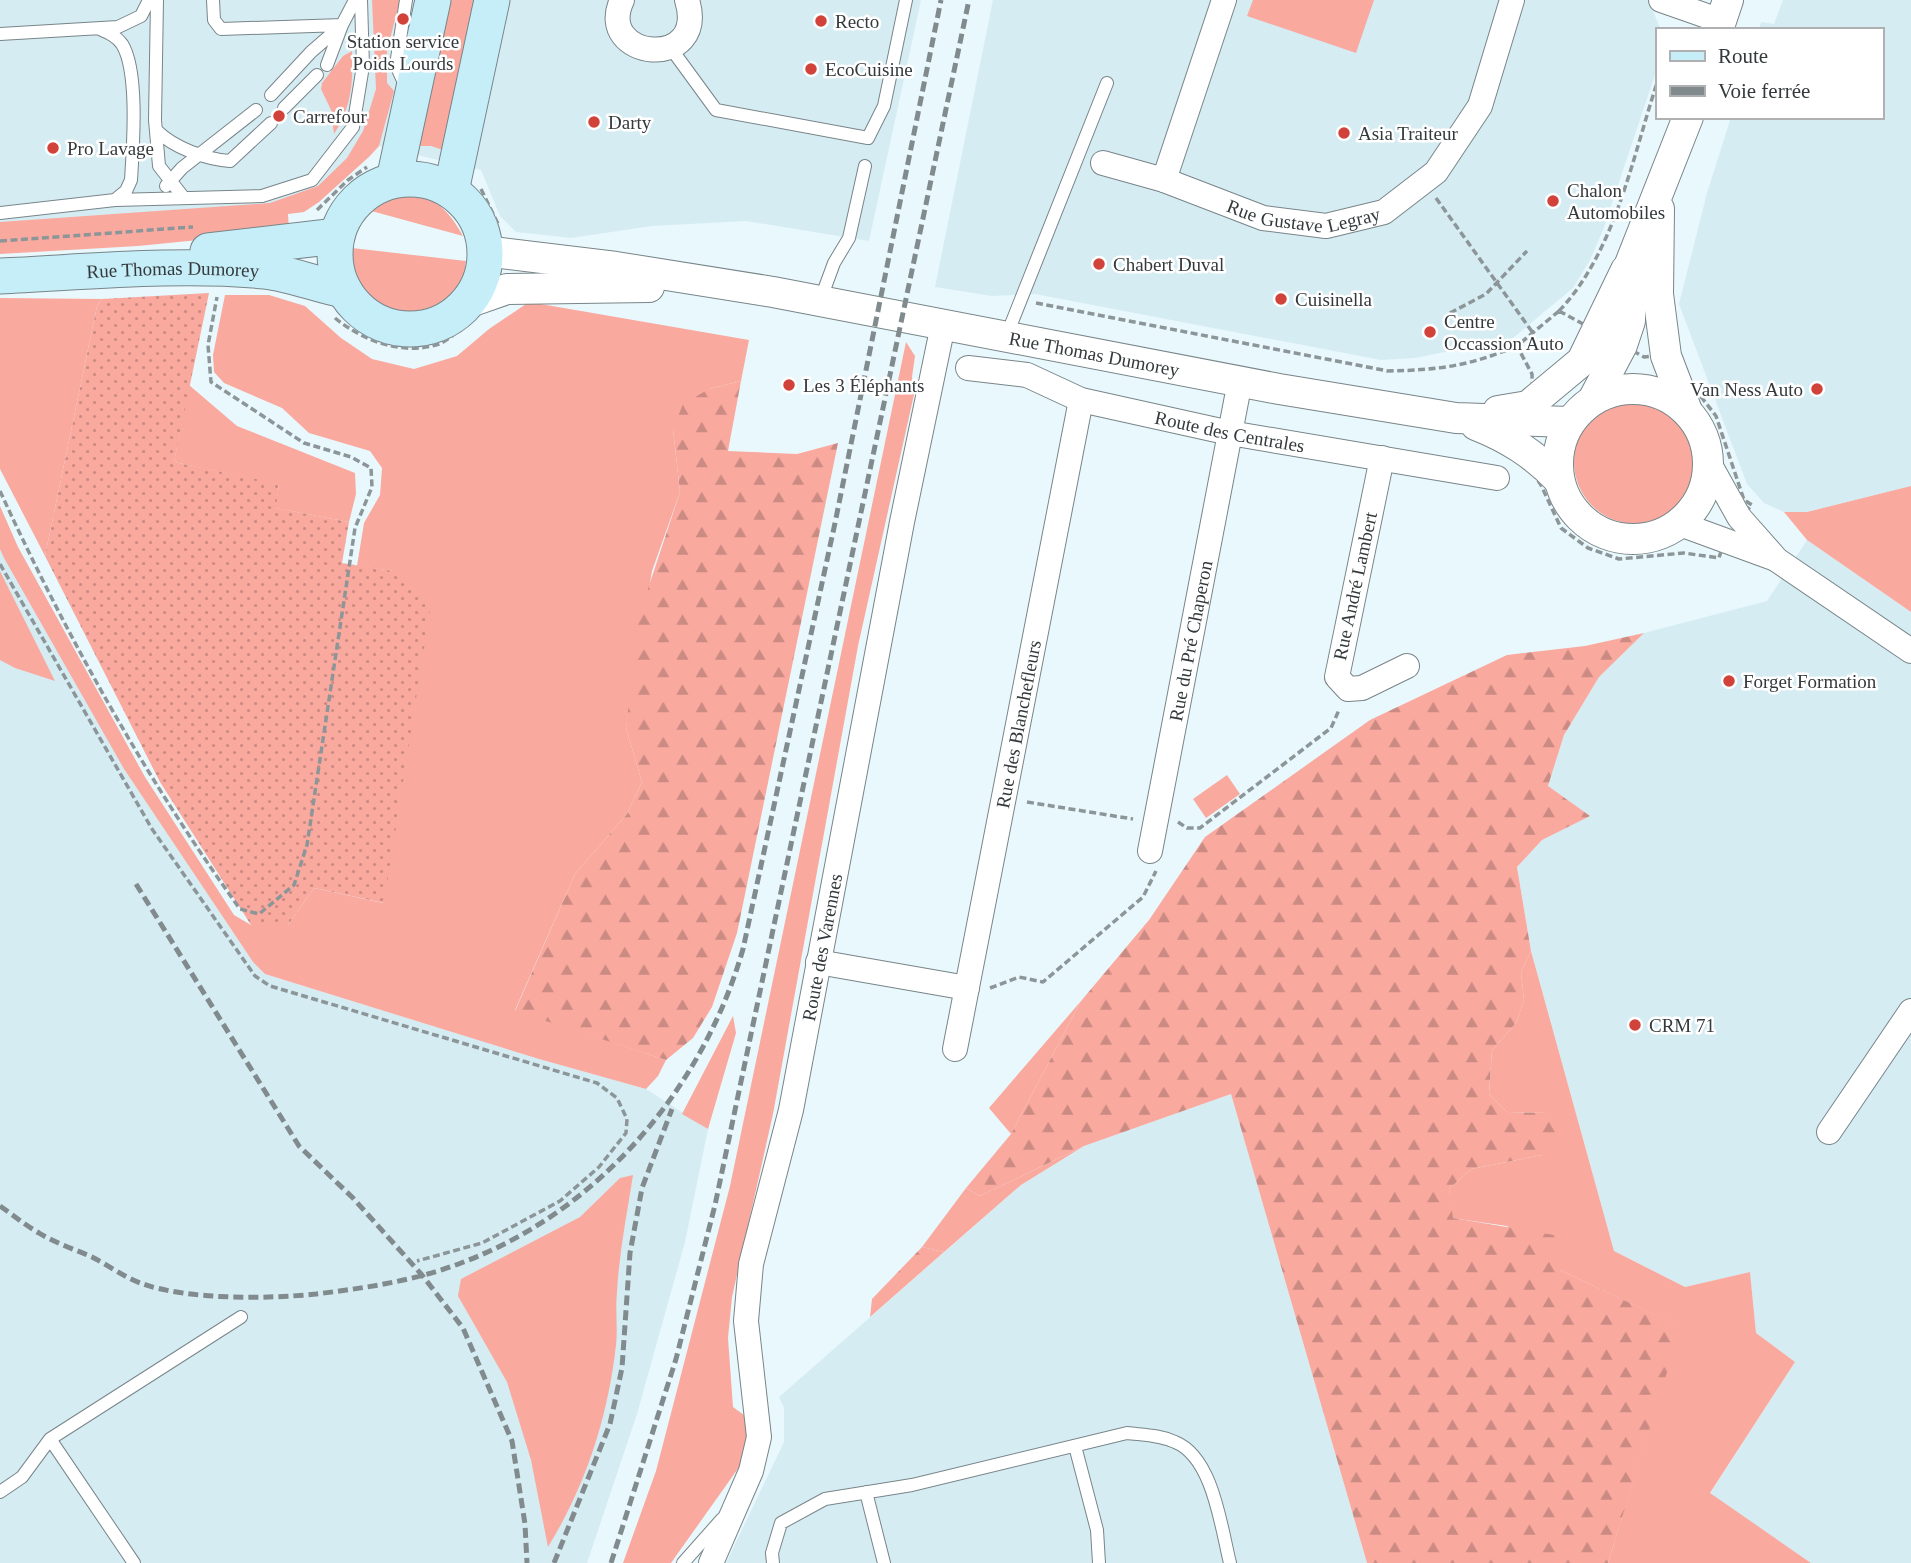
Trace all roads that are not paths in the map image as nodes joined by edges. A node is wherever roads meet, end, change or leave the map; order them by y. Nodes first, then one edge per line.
1 (149, 0) edge
2 (157, 0) edge
3 (213, 0) edge
4 (358, 0) edge
5 (407, 0) edge
6 (433, 0) edge
7 (492, 0) edge
8 (622, 0) edge
9 (687, 0) edge
10 (906, 0) edge
11 (1224, 0) edge
12 (1512, 0) edge
13 (1661, 0) edge
14 (1722, 17) edge
15 (342, 25) junction
16 (100, 29) junction
17 (0, 34) edge
18 (670, 47) junction
19 (327, 65) dead end
20 (317, 75) dead end
21 (1107, 83) dead end
22 (271, 95) dead end
23 (412, 98) junction
24 (284, 108) dead end
25 (256, 110) dead end
26 (1687, 119) edge
27 (271, 123) dead end
28 (156, 130) junction
29 (200, 154) junction
30 (1103, 163) dead end
31 (865, 166) dead end
32 (394, 180) junction
33 (1164, 180) junction
34 (169, 183) junction
35 (465, 188) junction
36 (1659, 193) junction
37 (184, 198) junction
38 (154, 199) junction
39 (115, 200) junction
40 (0, 213) edge
41 (337, 236) junction
42 (499, 252) junction
43 (0, 261) edge
44 (0, 276) edge
45 (733, 285) junction
46 (820, 302) junction
47 (338, 303) junction
48 (468, 313) junction
49 (943, 325) junction
50 (1006, 337) junction
51 (1609, 339) junction
52 (968, 368) dead end
53 (1240, 381) junction
54 (1081, 400) junction
55 (1593, 400) junction
56 (1687, 411) junction
57 (1533, 412) junction
58 (1456, 418) junction
59 (1569, 422) junction
60 (1230, 433) junction
61 (1382, 458) junction
62 (1709, 463) junction
63 (1497, 478) dead end
64 (1559, 480) junction
65 (1679, 524) junction
66 (1777, 560) junction
67 (1911, 650) edge
68 (1407, 666) dead end
69 (1155, 857) road end
70 (818, 962) junction
71 (967, 988) junction
72 (1911, 1011) edge
73 (955, 1049) dead end
74 (1829, 1132) dead end
75 (241, 1317) dead end
76 (50, 1439) junction
77 (1075, 1446) junction
78 (0, 1492) edge
79 (866, 1492) junction
80 (740, 1498) junction
81 (134, 1563) edge
82 (683, 1563) edge
83 (711, 1563) edge
84 (773, 1563) edge
85 (884, 1563) edge
86 (1099, 1563) edge
87 (1230, 1563) edge

1 - 16 lane
2 - 28 lane
3 - 15 lane
4 - 15 lane
4 - 37 lane
5 - 23 lane
6 - 23 main road
7 - 35 main road
8 - 18 street
9 - 18 street
10 - 18 lane
11 - 33 street
12 - 33 street, Rue Gustave Legray
13 - 14 street
15 - 19 lane
15 - 22 lane
16 - 17 lane
16 - 39 lane
20 - 24 lane
21 - 50 lane
23 - 32 main road
25 - 29 lane
26 - 36 street
27 - 29 lane
28 - 29 lane
28 - 34 lane
29 - 34 lane
30 - 33 street, Rue Gustave Legray
31 - 46 lane
32 - 35 main road
32 - 41 main road
34 - 37 lane
34 - 38 lane
35 - 42 main road
36 - 51 street
36 - 56 street
37 - 38 lane
38 - 39 lane
39 - 40 lane
41 - 43 main road, Rue Thomas Dumorey
41 - 47 main road
42 - 45 street, Rue Thomas Dumorey
42 - 48 main road
44 - 47 main road, Rue Thomas Dumorey
45 - 46 street, Rue Thomas Dumorey
45 - 48 street, Rue Thomas Dumorey
46 - 49 street, Rue Thomas Dumorey
47 - 48 main road
49 - 50 street, Rue Thomas Dumorey
49 - 70 street, Route des Varennes
50 - 53 street, Rue Thomas Dumorey
51 - 55 street
51 - 57 street
52 - 54 street, Route des Centrales
53 - 58 street, Rue Thomas Dumorey
53 - 60 street, Rue du Pré Chaperon
54 - 60 street, Route des Centrales
54 - 71 street, Rue des Blanchefleurs
55 - 56 street
55 - 59 street
56 - 62 street
57 - 58 street
57 - 59 street
58 - 64 street, Rue Thomas Dumorey
59 - 64 street
60 - 61 street, Route des Centrales
60 - 69 street, Rue du Pré Chaperon
61 - 63 street, Route des Centrales
61 - 68 street, Rue André Lambert
62 - 65 street
62 - 66 street
64 - 65 street
65 - 66 street
66 - 67 street
70 - 71 street
70 - 80 street, Route des Varennes
71 - 73 street, Rue des Blanchefleurs
72 - 74 street
75 - 76 lane
76 - 78 lane
76 - 81 lane
77 - 79 lane
77 - 86 lane
77 - 87 lane
79 - 84 lane
79 - 85 lane
80 - 82 lane
80 - 83 street, Route des Varennes

